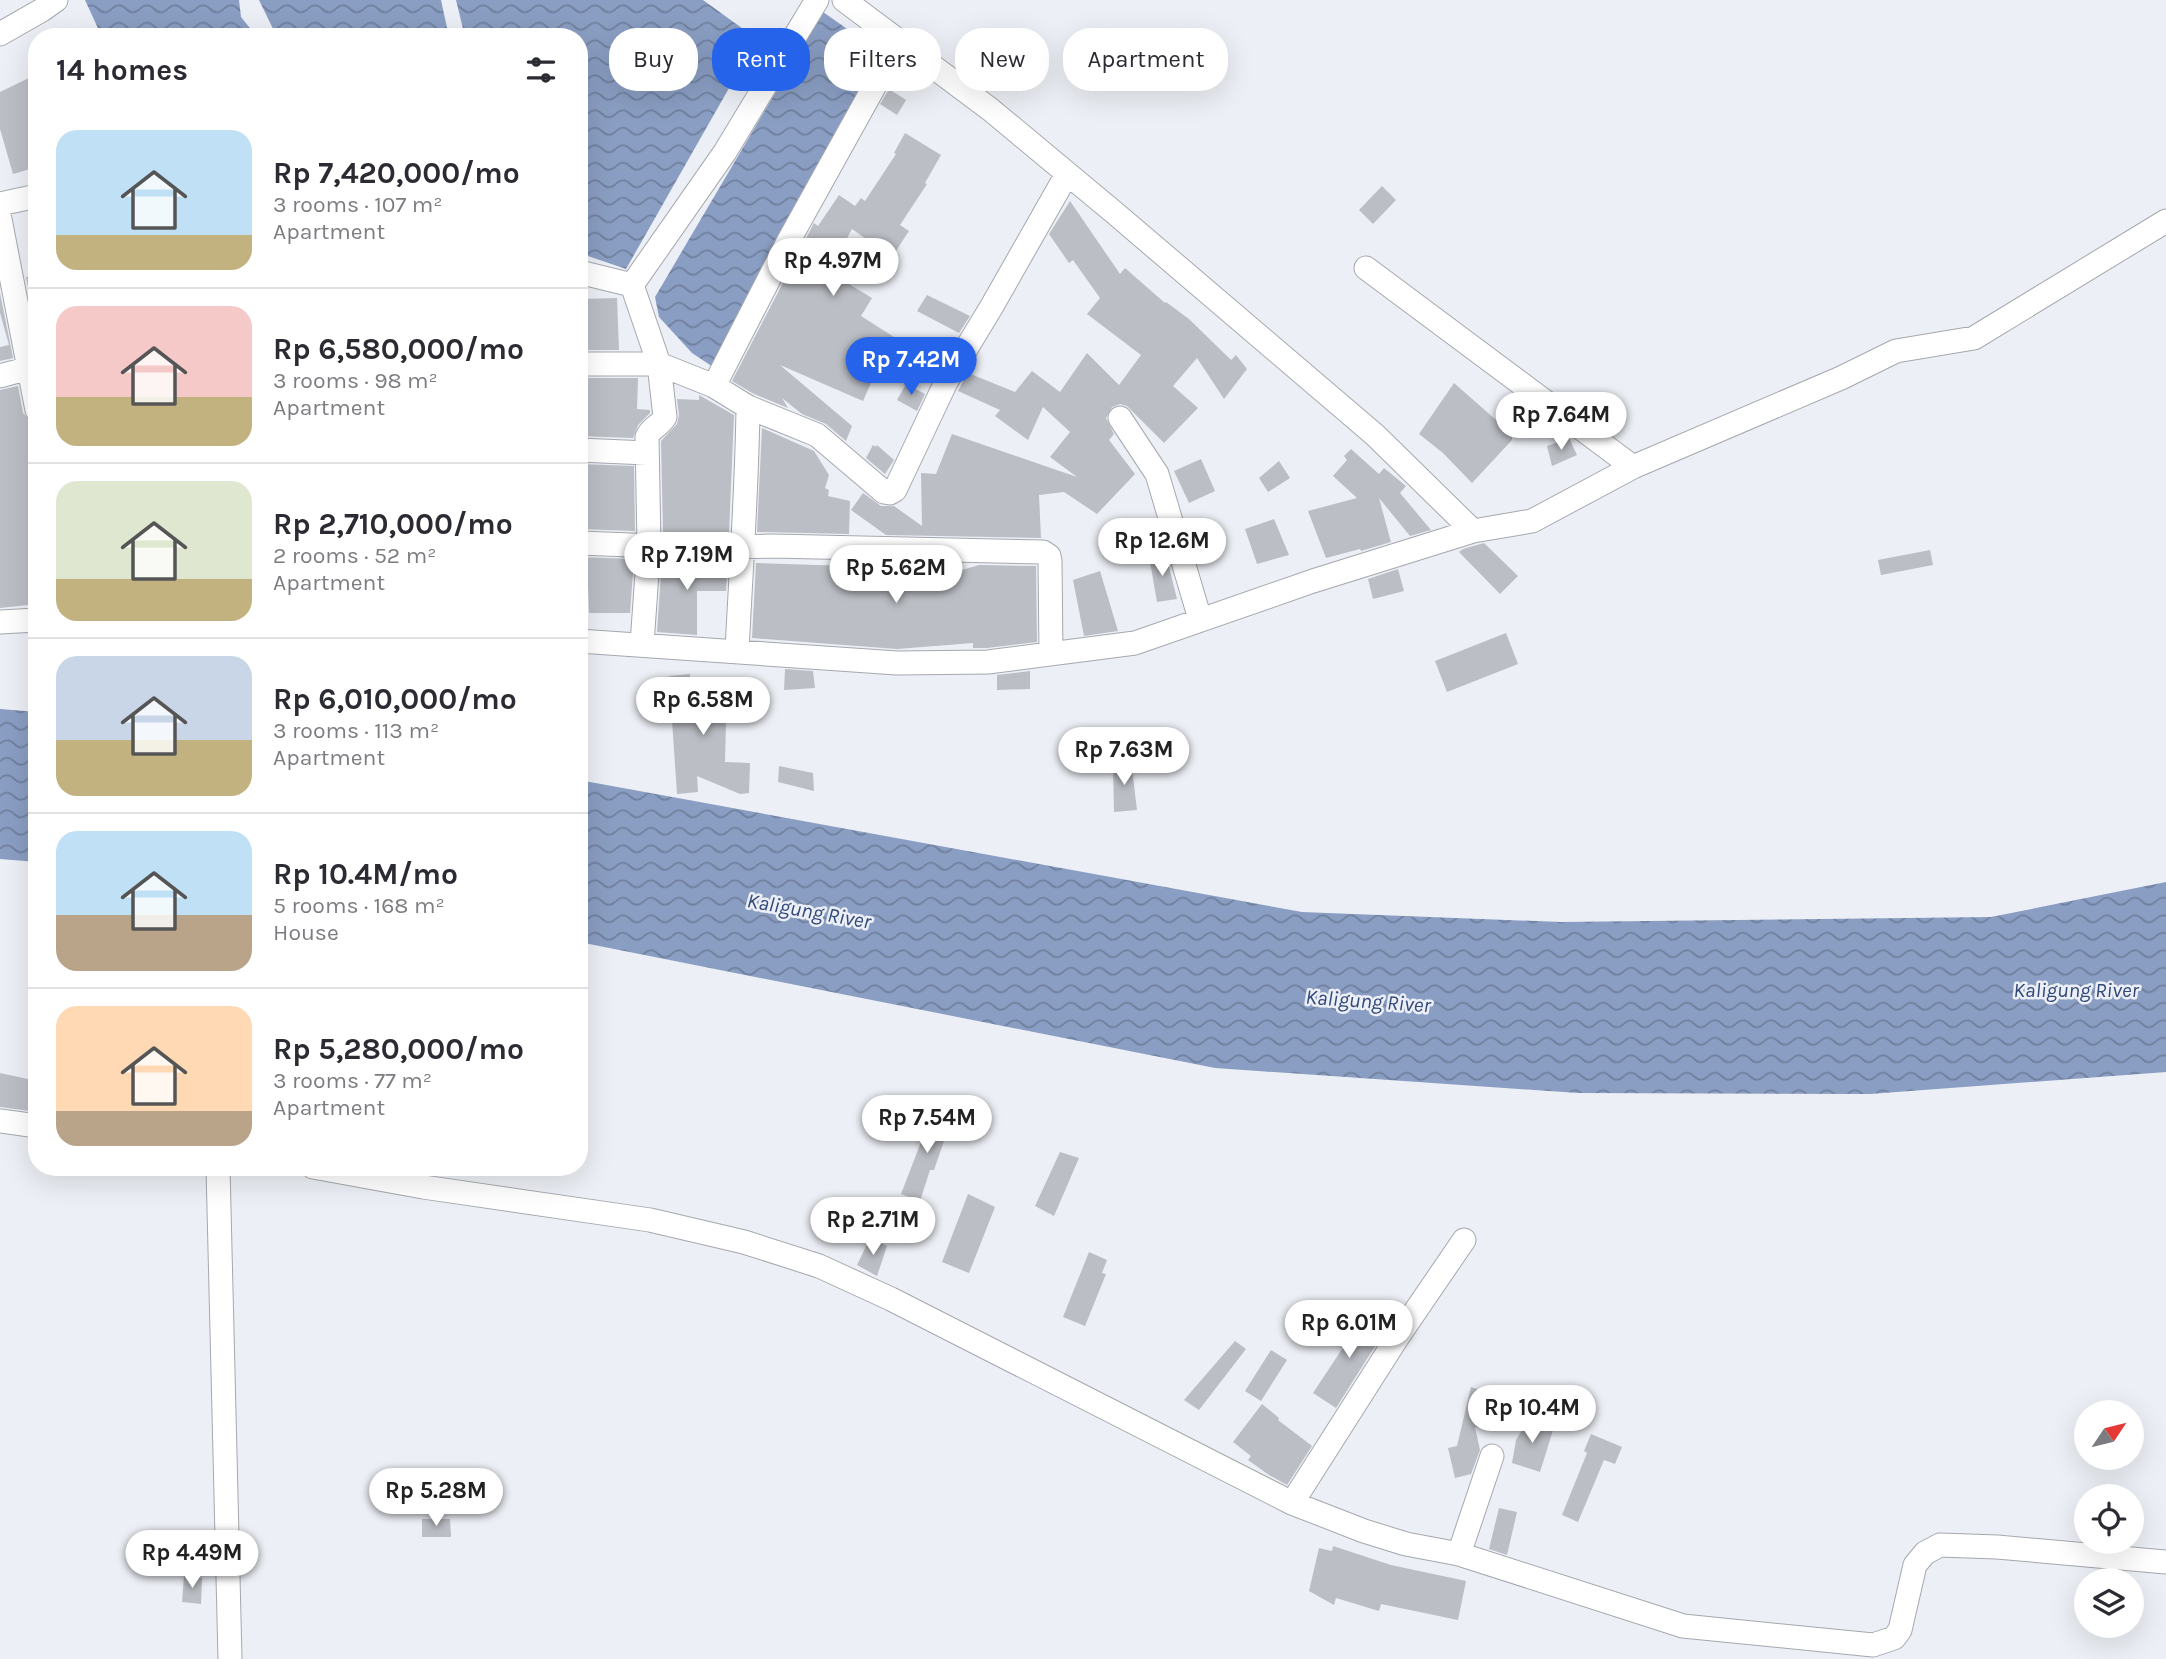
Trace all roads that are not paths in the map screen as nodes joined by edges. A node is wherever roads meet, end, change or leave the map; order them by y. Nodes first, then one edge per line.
1 (56, 0) edge
2 (817, 0) edge
3 (844, 0) edge
4 (881, 28) edge
5 (0, 34) edge
6 (941, 73) edge
7 (872, 91) edge
8 (1067, 174) junction
9 (28, 198) edge
10 (0, 204) edge
11 (0, 219) edge
12 (2166, 221) edge
13 (1366, 268) dead end
14 (588, 274) edge
15 (632, 285) junction
16 (28, 345) edge
17 (588, 364) edge
18 (659, 364) junction
19 (28, 368) edge
20 (0, 376) edge
21 (714, 386) junction
22 (748, 407) junction
23 (1120, 418) dead end
24 (588, 450) edge
25 (647, 453) junction
26 (1633, 467) junction
27 (1479, 530) junction
28 (588, 543) edge
29 (649, 545) junction
30 (742, 547) junction
31 (1200, 619) junction
32 (28, 620) edge
33 (0, 622) edge
34 (588, 641) edge
35 (642, 644) junction
36 (737, 651) junction
37 (1051, 653) junction
38 (0, 1121) edge
39 (28, 1125) edge
40 (219, 1176) edge
41 (362, 1176) edge
42 (1464, 1240) dead end
43 (1492, 1456) dead end
44 (1292, 1503) junction
45 (1459, 1554) junction
46 (2166, 1562) edge
47 (230, 1659) edge

1 - 5 street
2 - 15 street
3 - 4 street
6 - 8 street
7 - 21 street
8 - 22 street
8 - 27 street
9 - 10 street
11 - 16 street
12 - 26 street
13 - 26 street
14 - 15 street
15 - 18 street
17 - 18 street
18 - 21 street
18 - 25 street
19 - 20 street
21 - 22 street
22 - 30 street
23 - 31 street
24 - 25 street
25 - 29 street
26 - 27 street
27 - 31 street
28 - 29 street
29 - 30 street
29 - 35 street
30 - 36 street
30 - 37 street
31 - 37 street
32 - 33 street
34 - 35 street
35 - 36 street
36 - 37 street
38 - 39 street
40 - 47 street
41 - 44 street
42 - 44 street
43 - 45 street
44 - 45 street
45 - 46 street

